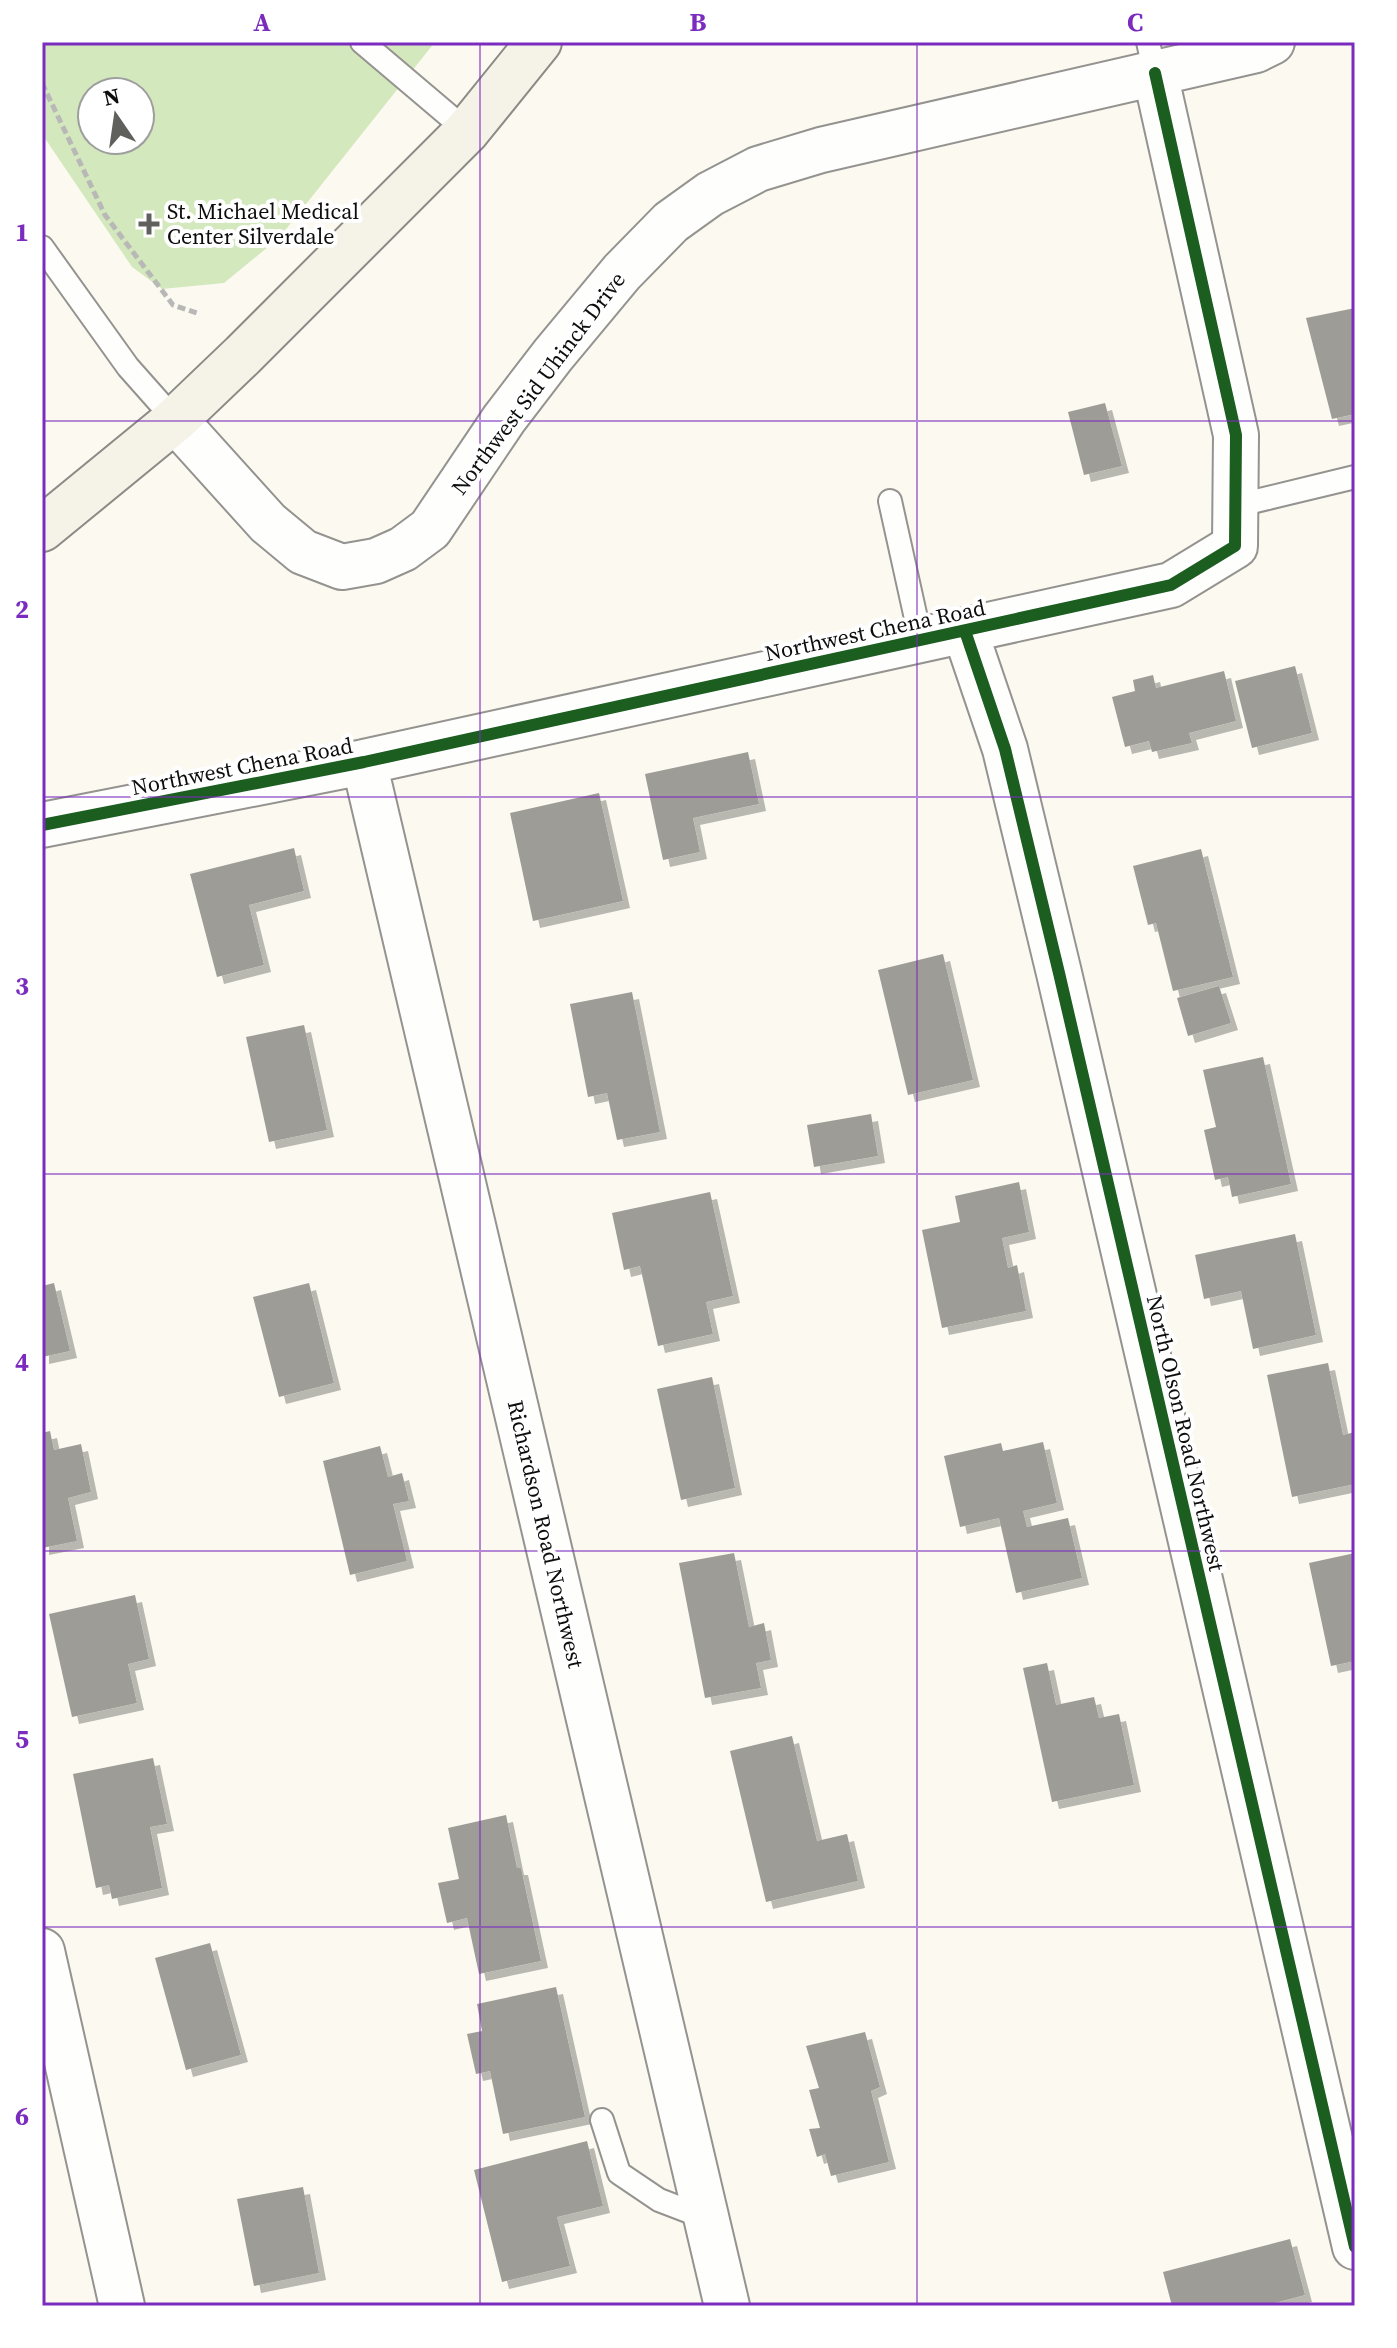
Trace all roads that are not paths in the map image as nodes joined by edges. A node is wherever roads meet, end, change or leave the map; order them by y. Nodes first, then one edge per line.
1 (362, 42) edge
2 (539, 42) edge
3 (1272, 42) edge
4 (1152, 58) edge
5 (467, 131) junction
6 (42, 247) edge
7 (175, 420) junction
8 (1355, 477) edge
9 (890, 501) dead end
10 (1235, 506) junction
11 (42, 529) edge
12 (965, 631) junction
13 (921, 641) junction
14 (364, 762) junction
15 (42, 825) edge
16 (42, 1951) edge
17 (602, 2120) dead end
18 (706, 2218) junction
19 (1355, 2247) edge
20 (122, 2306) edge
21 (727, 2306) edge

1 - 5 lane
2 - 5 main road
3 - 4 street, Northwest Sid Uhinck Drive
4 - 7 street, Northwest Sid Uhinck Drive
4 - 10 street, Northwest Chena Road
5 - 7 main road
6 - 7 lane
7 - 11 main road
8 - 10 lane
9 - 13 lane
10 - 12 street, Northwest Chena Road
12 - 13 street, Northwest Chena Road
12 - 19 street, North Olson Road Northwest
13 - 14 street, Northwest Chena Road
14 - 15 street, Northwest Chena Road
14 - 18 street, Richardson Road Northwest
16 - 20 street
17 - 18 lane
18 - 21 street, Richardson Road Northwest

